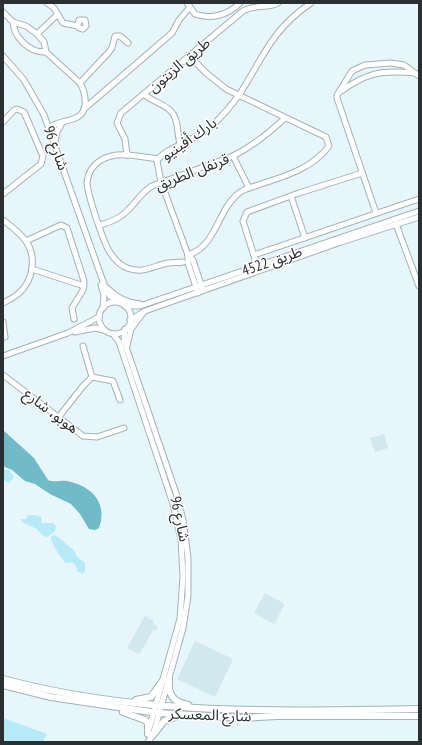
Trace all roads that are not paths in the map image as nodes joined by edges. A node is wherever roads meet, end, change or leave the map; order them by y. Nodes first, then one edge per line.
1 (47, 3) edge
2 (240, 3) edge
3 (278, 3) edge
4 (311, 3) edge
5 (189, 5) edge
6 (3, 12) edge
7 (57, 15) junction
8 (13, 22) junction
9 (78, 26) dead end
10 (37, 34) junction
11 (128, 43) dead end
12 (46, 52) junction
13 (189, 55) junction
14 (3, 56) edge
15 (418, 75) edge
16 (80, 83) junction
17 (339, 92) junction
18 (144, 94) junction
19 (238, 96) junction
20 (84, 109) junction
21 (44, 115) junction
22 (285, 118) junction
23 (3, 122) edge
24 (62, 123) junction
25 (50, 129) junction
26 (55, 143) junction
27 (181, 146) junction
28 (127, 155) junction
29 (233, 156) junction
30 (158, 159) junction
31 (362, 173) junction
32 (161, 182) junction
33 (249, 188) junction
34 (3, 194) edge
35 (291, 196) junction
36 (419, 199) edge
37 (419, 211) edge
38 (376, 213) junction
39 (419, 217) edge
40 (3, 220) edge
41 (396, 224) junction
42 (100, 225) junction
43 (305, 238) junction
44 (26, 241) junction
45 (90, 249) junction
46 (188, 255) junction
47 (255, 257) junction
48 (188, 262) junction
49 (262, 264) junction
50 (253, 267) junction
51 (32, 269) junction
52 (104, 283) junction
53 (84, 286) junction
54 (198, 286) junction
55 (419, 286) edge
56 (201, 292) junction
57 (118, 302) junction
58 (3, 303) edge
59 (145, 305) junction
60 (125, 306) junction
61 (103, 308) junction
62 (145, 311) junction
63 (100, 317) junction
64 (74, 319) dead end
65 (130, 320) junction
66 (3, 322) edge
67 (126, 329) junction
68 (104, 330) junction
69 (68, 333) junction
70 (114, 334) junction
71 (5, 338) dead end
72 (83, 346) dead end
73 (127, 349) junction
74 (3, 356) edge
75 (3, 376) edge
76 (92, 377) junction
77 (120, 400) dead end
78 (58, 418) junction
79 (124, 428) dead end
80 (3, 679) edge
81 (166, 680) junction
82 (3, 685) edge
83 (116, 701) junction
84 (102, 706) junction
85 (419, 709) edge
86 (157, 710) junction
87 (209, 710) junction
88 (184, 715) junction
89 (419, 716) edge
90 (151, 735) junction
91 (148, 742) edge

1 - 7 street
2 - 5 street
3 - 13 street, طريق الزيتون
4 - 19 street, بارك أفينيو
5 - 20 street
6 - 8 street
7 - 9 street
7 - 10 street
8 - 10 street
8 - 12 street
10 - 12 street
11 - 16 street
12 - 16 street
13 - 18 street, طريق الزيتون
13 - 19 street
14 - 21 street, شارع 96
15 - 17 street
15 - 17 street
16 - 20 street
17 - 31 street
18 - 27 street
18 - 28 street, طريق الزيتون
19 - 22 street
19 - 27 street, بارك أفينيو
20 - 24 street
21 - 24 street
21 - 25 street, شارع 96
22 - 29 street, قرنفل الطريق
22 - 33 street
23 - 34 street
24 - 25 street
24 - 26 street
25 - 26 street, شارع 96
26 - 45 street, شارع 96
27 - 30 street, بارك أفينيو
28 - 30 street
28 - 42 street
29 - 32 street, قرنفل الطريق
29 - 33 street
30 - 32 street, بارك أفينيو
31 - 35 street
31 - 38 street
32 - 42 street, قرنفل الطريق
32 - 46 street, بارك أفينيو
33 - 46 street
35 - 43 street, طريق 4522
35 - 47 street
36 - 38 street
37 - 49 street, طريق 4522
38 - 43 street
39 - 41 street, طريق 4522
40 - 44 street
41 - 55 street
41 - 56 street, طريق 4522
42 - 48 street
43 - 47 street
44 - 51 street
44 - 53 street
45 - 52 street, شارع 96
45 - 61 street, شارع 96
46 - 48 street, بارك أفينيو
47 - 49 street
47 - 50 street
48 - 54 street, بارك أفينيو
49 - 50 street, طريق 4522
50 - 54 street, طريق 4522
51 - 53 street
51 - 58 street
52 - 57 street, شارع 96
52 - 59 street
53 - 64 street
54 - 56 street, بارك أفينيو
54 - 59 street, طريق 4522
56 - 62 street, طريق 4522
57 - 60 street
57 - 61 street
59 - 60 street, طريق 4522
60 - 65 street
61 - 63 street
62 - 65 street, طريق 4522
62 - 73 street
63 - 68 street
63 - 69 street
65 - 67 street
66 - 71 street
67 - 70 street
67 - 73 street, شارع 96
68 - 69 street
68 - 70 street
69 - 74 street
70 - 81 street, شارع 96
72 - 76 street
73 - 81 street, شارع 96
75 - 78 street, هوبو، شارع
76 - 77 street
76 - 78 street
78 - 79 street, هوبو، شارع
80 - 83 main road, شارع المعسكر
81 - 83 main road
81 - 86 street, شارع 96
81 - 87 main road
82 - 84 main road, شارع المعسكر
83 - 86 main road, شارع المعسكر
84 - 86 main road, شارع المعسكر
84 - 90 main road
85 - 87 main road, شارع المعسكر
86 - 87 main road, شارع المعسكر
86 - 88 main road, شارع المعسكر
86 - 90 street, شارع 96
88 - 89 main road, شارع المعسكر
88 - 90 main road
90 - 91 street, شارع 96

